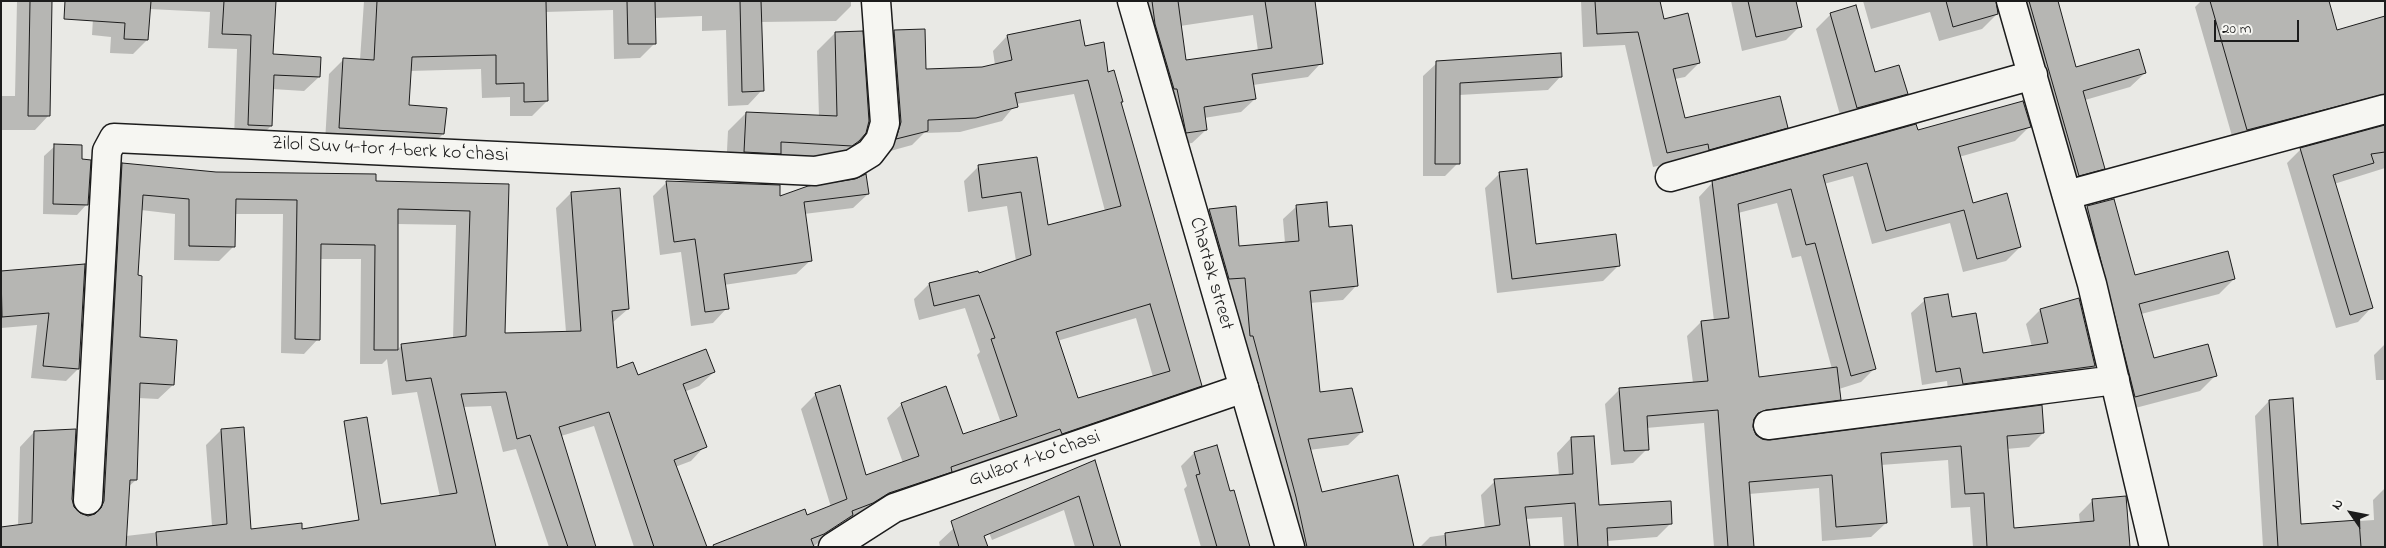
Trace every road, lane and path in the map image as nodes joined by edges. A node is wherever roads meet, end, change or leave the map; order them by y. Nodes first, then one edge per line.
1 (876, 1) edge
2 (1132, 1) edge
3 (2012, 1) edge
4 (2033, 75) junction
5 (2385, 109) edge
6 (1670, 177) dead end
7 (2067, 195) junction
8 (2115, 380) junction
9 (1244, 388) junction
10 (1768, 425) dead end
11 (88, 500) dead end
12 (833, 547) edge
13 (1290, 547) edge
14 (2154, 547) edge

1 - 11 street, Zilol Suv 4-tor 1-berk koʻchasi
2 - 9 street, Chartak street
3 - 4 street
4 - 6 street
4 - 7 street
5 - 7 street
7 - 8 street
8 - 10 street
8 - 14 street
9 - 12 street, Gulzor 1-koʻchasi
9 - 13 street, Chartak street

